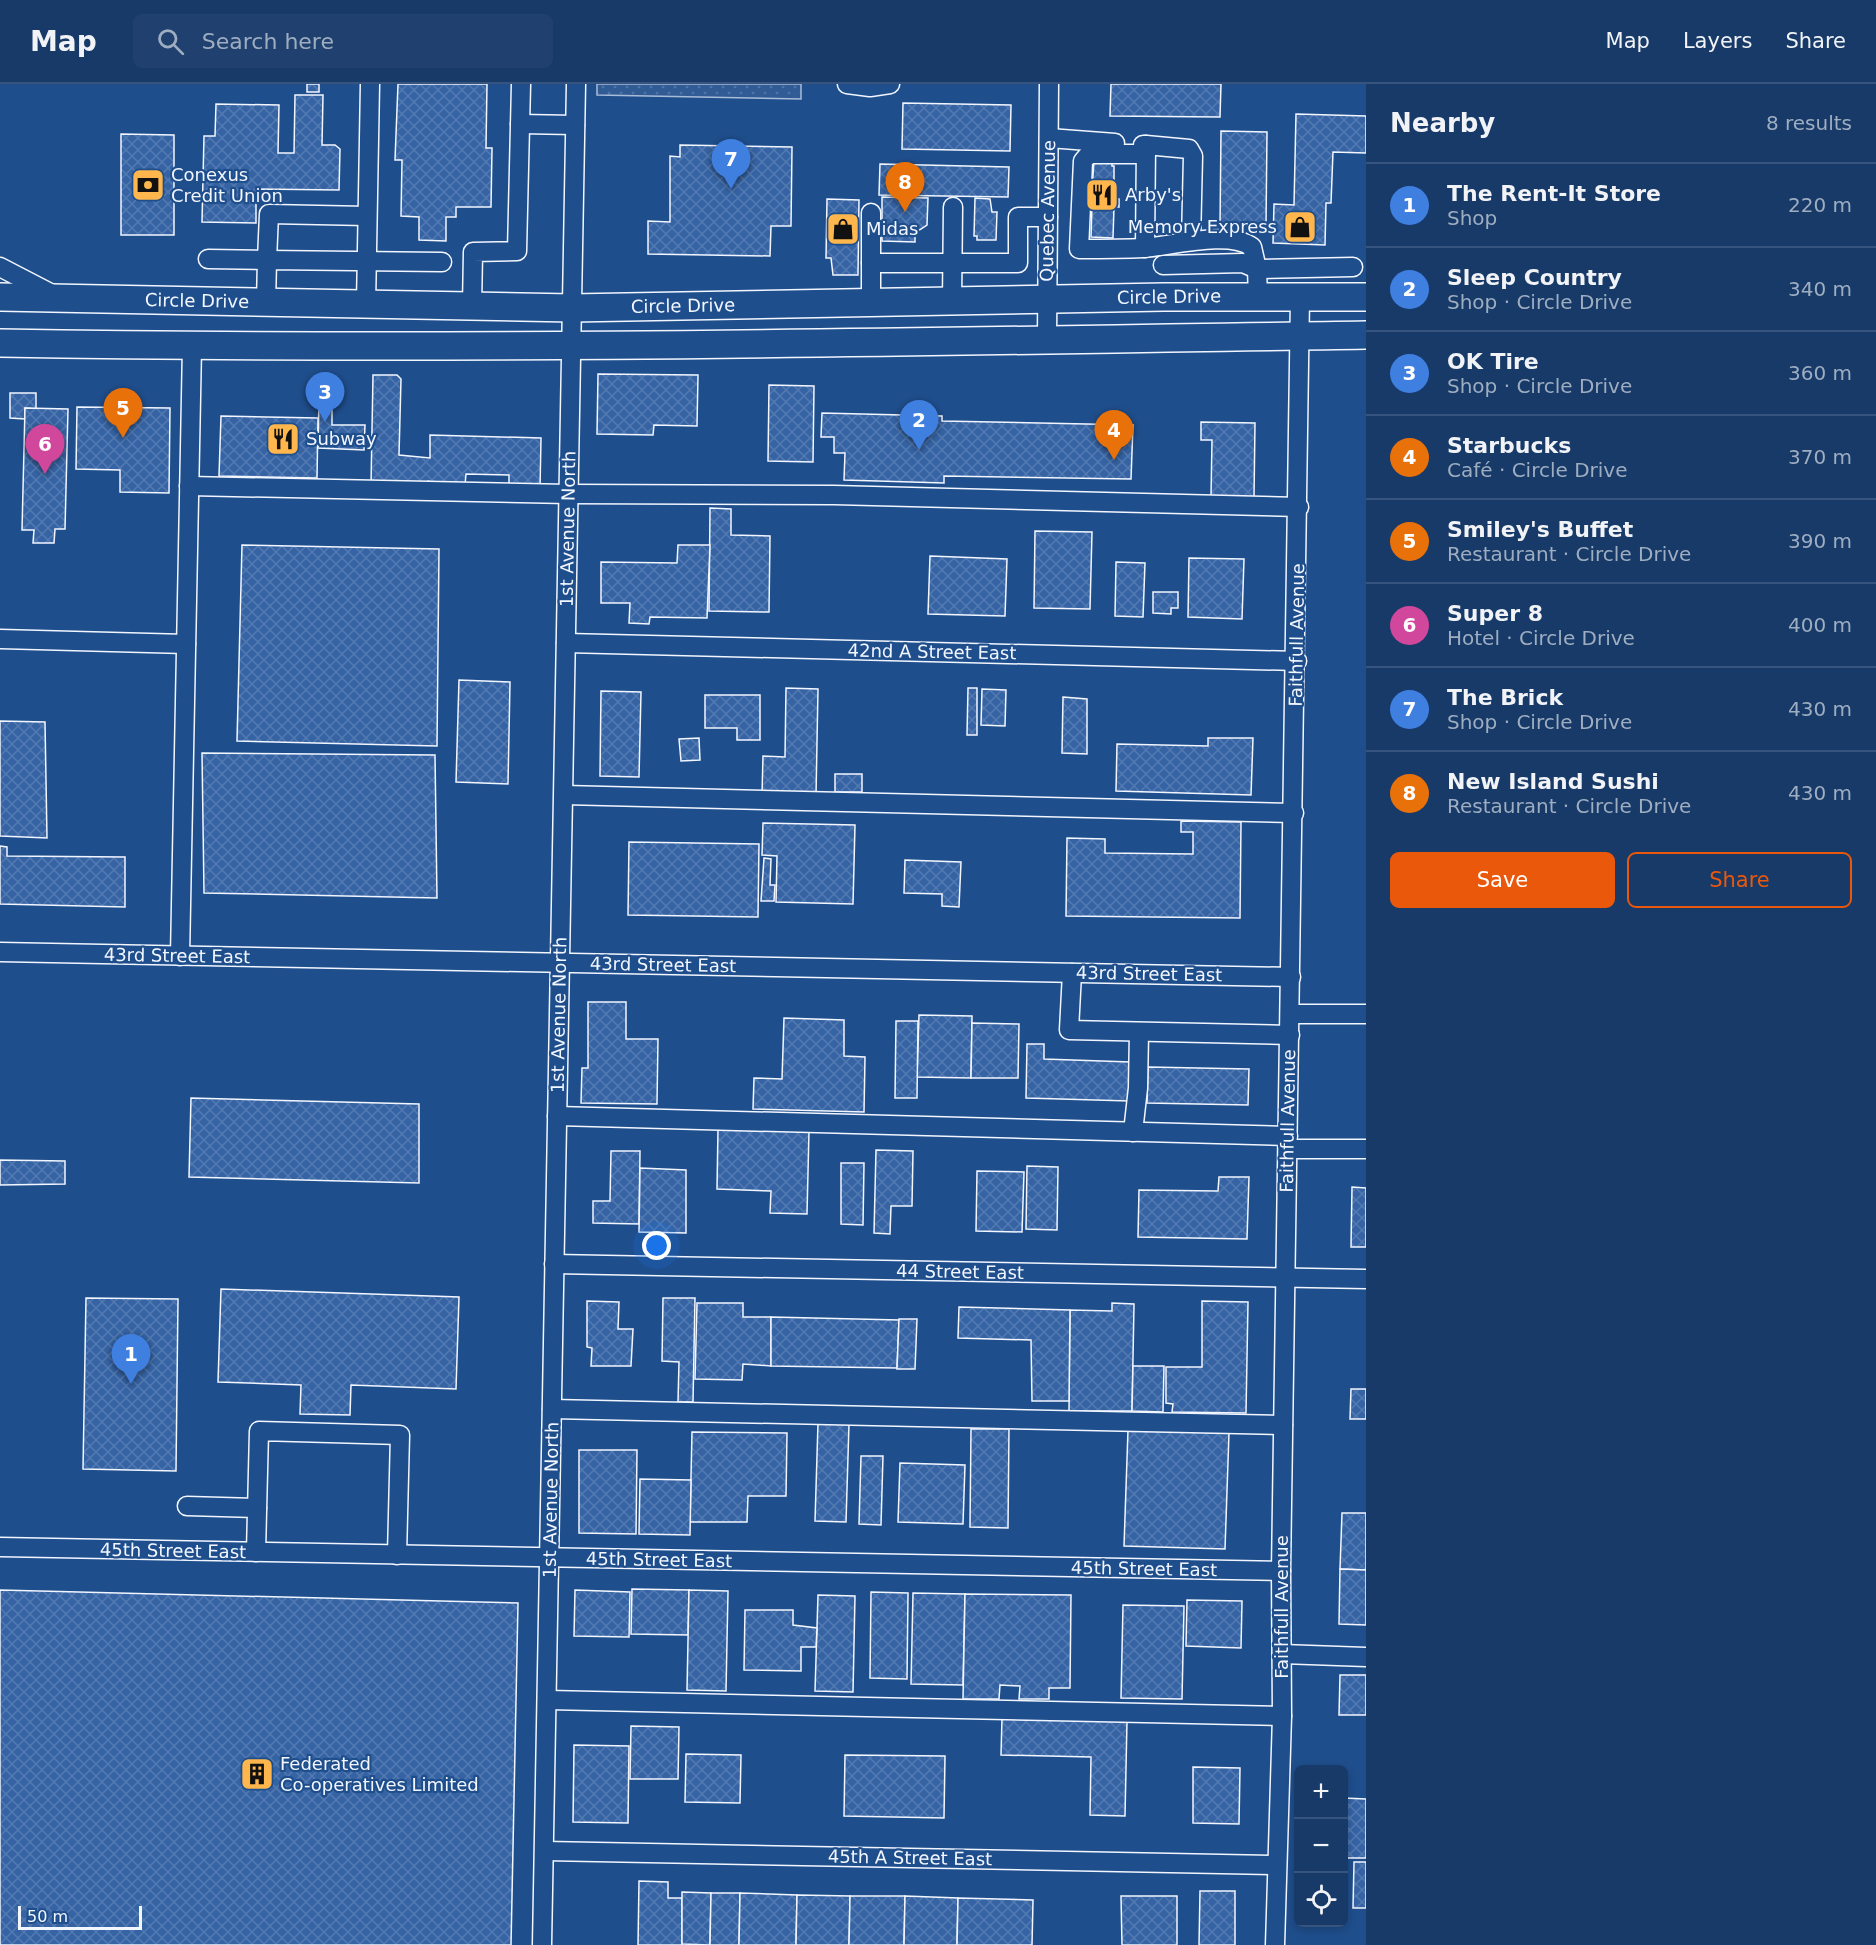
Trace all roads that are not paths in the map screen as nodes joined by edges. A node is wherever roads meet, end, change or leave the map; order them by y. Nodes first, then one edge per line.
1 (370, 84) edge
2 (521, 84) edge
3 (576, 84) edge
4 (847, 84) edge
5 (890, 84) edge
6 (1049, 84) edge
7 (520, 124) junction
8 (576, 124) junction
9 (1048, 138) junction
10 (1146, 149) junction
11 (953, 207) dead end
12 (871, 213) dead end
13 (367, 216) junction
14 (1048, 217) junction
15 (1191, 241) junction
16 (1164, 245) junction
17 (1145, 248) junction
18 (208, 259) dead end
19 (267, 260) junction
20 (367, 261) junction
21 (442, 262) dead end
22 (953, 262) junction
23 (871, 263) junction
24 (1163, 265) junction
25 (0, 267) edge
26 (1353, 267) dead end
27 (1257, 269) junction
28 (0, 297) edge
29 (1164, 297) junction
30 (1258, 297) junction
31 (1300, 297) junction
32 (1366, 297) edge
33 (61, 298) junction
34 (1047, 300) junction
35 (952, 302) junction
36 (266, 303) junction
37 (871, 303) junction
38 (366, 304) junction
39 (472, 307) junction
40 (572, 308) junction
41 (1366, 335) edge
42 (1299, 336) junction
43 (1047, 338) junction
44 (0, 343) edge
45 (192, 346) junction
46 (571, 347) junction
47 (189, 486) junction
48 (568, 494) junction
49 (1299, 507) junction
50 (0, 639) edge
51 (566, 643) junction
52 (186, 644) junction
53 (1297, 661) junction
54 (564, 795) junction
55 (1294, 813) junction
56 (0, 952) edge
57 (180, 956) junction
58 (561, 964) junction
59 (1072, 973) junction
60 (1291, 977) junction
61 (1290, 1014) junction
62 (1366, 1014) edge
63 (1139, 1032) junction
64 (1290, 1035) junction
65 (557, 1116) junction
66 (1133, 1131) junction
67 (1288, 1142) junction
68 (1366, 1149) edge
69 (554, 1264) junction
70 (1286, 1278) junction
71 (1366, 1279) edge
72 (552, 1409) junction
73 (1283, 1425) junction
74 (187, 1506) dead end
75 (257, 1508) junction
76 (0, 1547) edge
77 (256, 1552) junction
78 (397, 1555) junction
79 (550, 1558) junction
80 (1281, 1571) junction
81 (1282, 1654) junction
82 (1366, 1657) edge
83 (548, 1700) junction
84 (1282, 1716) junction
85 (544, 1851) junction
86 (1276, 1864) junction
87 (542, 1945) edge
88 (1275, 1945) edge

1 - 13 street
2 - 7 street
3 - 8 street, 1st Avenue North
4 - 5 street
6 - 9 street, Quebec Avenue
7 - 8 street
7 - 39 street
8 - 40 street, 1st Avenue North
9 - 10 street
9 - 14 street, Quebec Avenue
10 - 15 street
10 - 17 street
10 - 17 street
11 - 22 street
12 - 23 street
13 - 19 street
13 - 20 street
14 - 22 street
14 - 34 street, Quebec Avenue
15 - 16 street
15 - 27 street
16 - 17 street
16 - 24 street
18 - 19 street
19 - 20 street
19 - 36 street
20 - 21 street
20 - 38 street
22 - 23 street
22 - 35 street
23 - 37 street
24 - 27 street
24 - 29 street
25 - 33 street
26 - 27 street
27 - 30 street
28 - 33 highway, Circle Drive
29 - 30 highway, Circle Drive
29 - 34 highway, Circle Drive
30 - 31 highway, Circle Drive
31 - 32 highway, Circle Drive
31 - 42 street, Faithfull Avenue
33 - 36 highway, Circle Drive
34 - 35 highway, Circle Drive
34 - 43 street, Quebec Avenue
35 - 37 highway, Circle Drive
36 - 38 highway, Circle Drive
37 - 40 highway, Circle Drive
38 - 39 highway, Circle Drive
39 - 40 highway, Circle Drive
40 - 46 street, 1st Avenue North
41 - 42 highway
42 - 43 highway
42 - 49 street, Faithfull Avenue
43 - 46 highway
44 - 45 highway
45 - 46 highway
45 - 47 street
46 - 48 street, 1st Avenue North
47 - 48 street
47 - 52 street
48 - 49 street
48 - 51 street, 1st Avenue North
49 - 53 street, Faithfull Avenue
50 - 52 street
51 - 53 street, 42nd A Street East
51 - 54 street, 1st Avenue North
52 - 57 street
53 - 55 street, Faithfull Avenue
54 - 55 street
54 - 58 street, 1st Avenue North
55 - 60 street, Faithfull Avenue
56 - 57 street, 43rd Street East
57 - 58 street, 43rd Street East
58 - 59 street, 43rd Street East
58 - 65 street, 1st Avenue North
59 - 60 street, 43rd Street East
59 - 63 street
60 - 61 street, Faithfull Avenue
61 - 62 street
61 - 64 street, Faithfull Avenue
63 - 64 street
63 - 66 street
64 - 67 street, Faithfull Avenue
65 - 66 street
65 - 69 street, 1st Avenue North
66 - 67 street
67 - 68 street
67 - 70 street, Faithfull Avenue
69 - 70 street, 44 Street East
69 - 72 street, 1st Avenue North
70 - 71 street, 44 Street East
70 - 73 street, Faithfull Avenue
72 - 73 street
72 - 79 street, 1st Avenue North
73 - 80 street, Faithfull Avenue
74 - 75 street
75 - 77 street
75 - 78 street
76 - 77 street, 45th Street East
77 - 78 street, 45th Street East
78 - 79 street, 45th Street East
79 - 80 street, 45th Street East
79 - 83 street, 1st Avenue North
80 - 81 street, Faithfull Avenue
81 - 82 street
81 - 84 street, Faithfull Avenue
83 - 84 street
83 - 85 street, 1st Avenue North
84 - 86 street, Faithfull Avenue
85 - 86 street, 45th A Street East
85 - 87 street, 1st Avenue North
86 - 88 street, Faithfull Avenue

